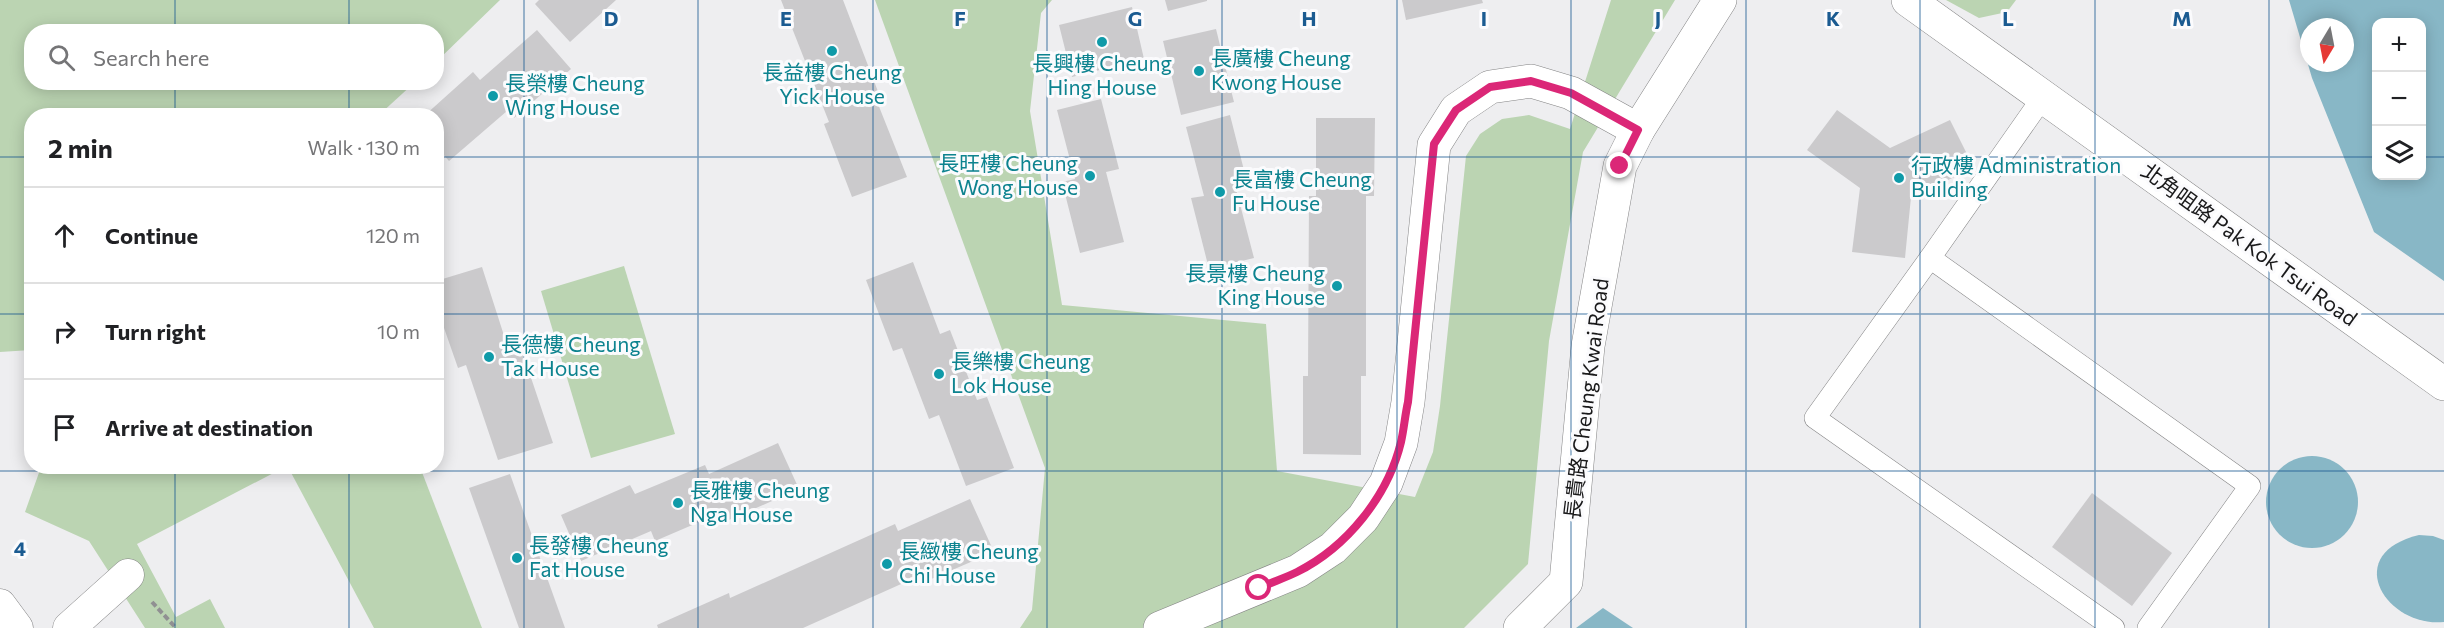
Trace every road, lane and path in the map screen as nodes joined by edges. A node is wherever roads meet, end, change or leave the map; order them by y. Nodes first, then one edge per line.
1 (1720, 0) edge
2 (1908, 0) edge
3 (2043, 97) junction
4 (1638, 130) junction
5 (1930, 258) junction
6 (2444, 384) edge
7 (128, 575) dead end
8 (0, 605) edge
9 (17, 628) edge
10 (69, 628) edge
11 (1160, 628) edge
12 (1520, 628) edge
13 (2114, 628) edge
14 (2148, 628) edge

1 - 4 street, 長貴路 Cheung Kwai Road
2 - 3 street, 北角咀路 Pak Kok Tsui Road
3 - 5 lane
3 - 6 street, 北角咀路 Pak Kok Tsui Road
4 - 11 street
4 - 12 street, 長貴路 Cheung Kwai Road
5 - 13 lane
5 - 14 lane
7 - 10 street
8 - 9 street

